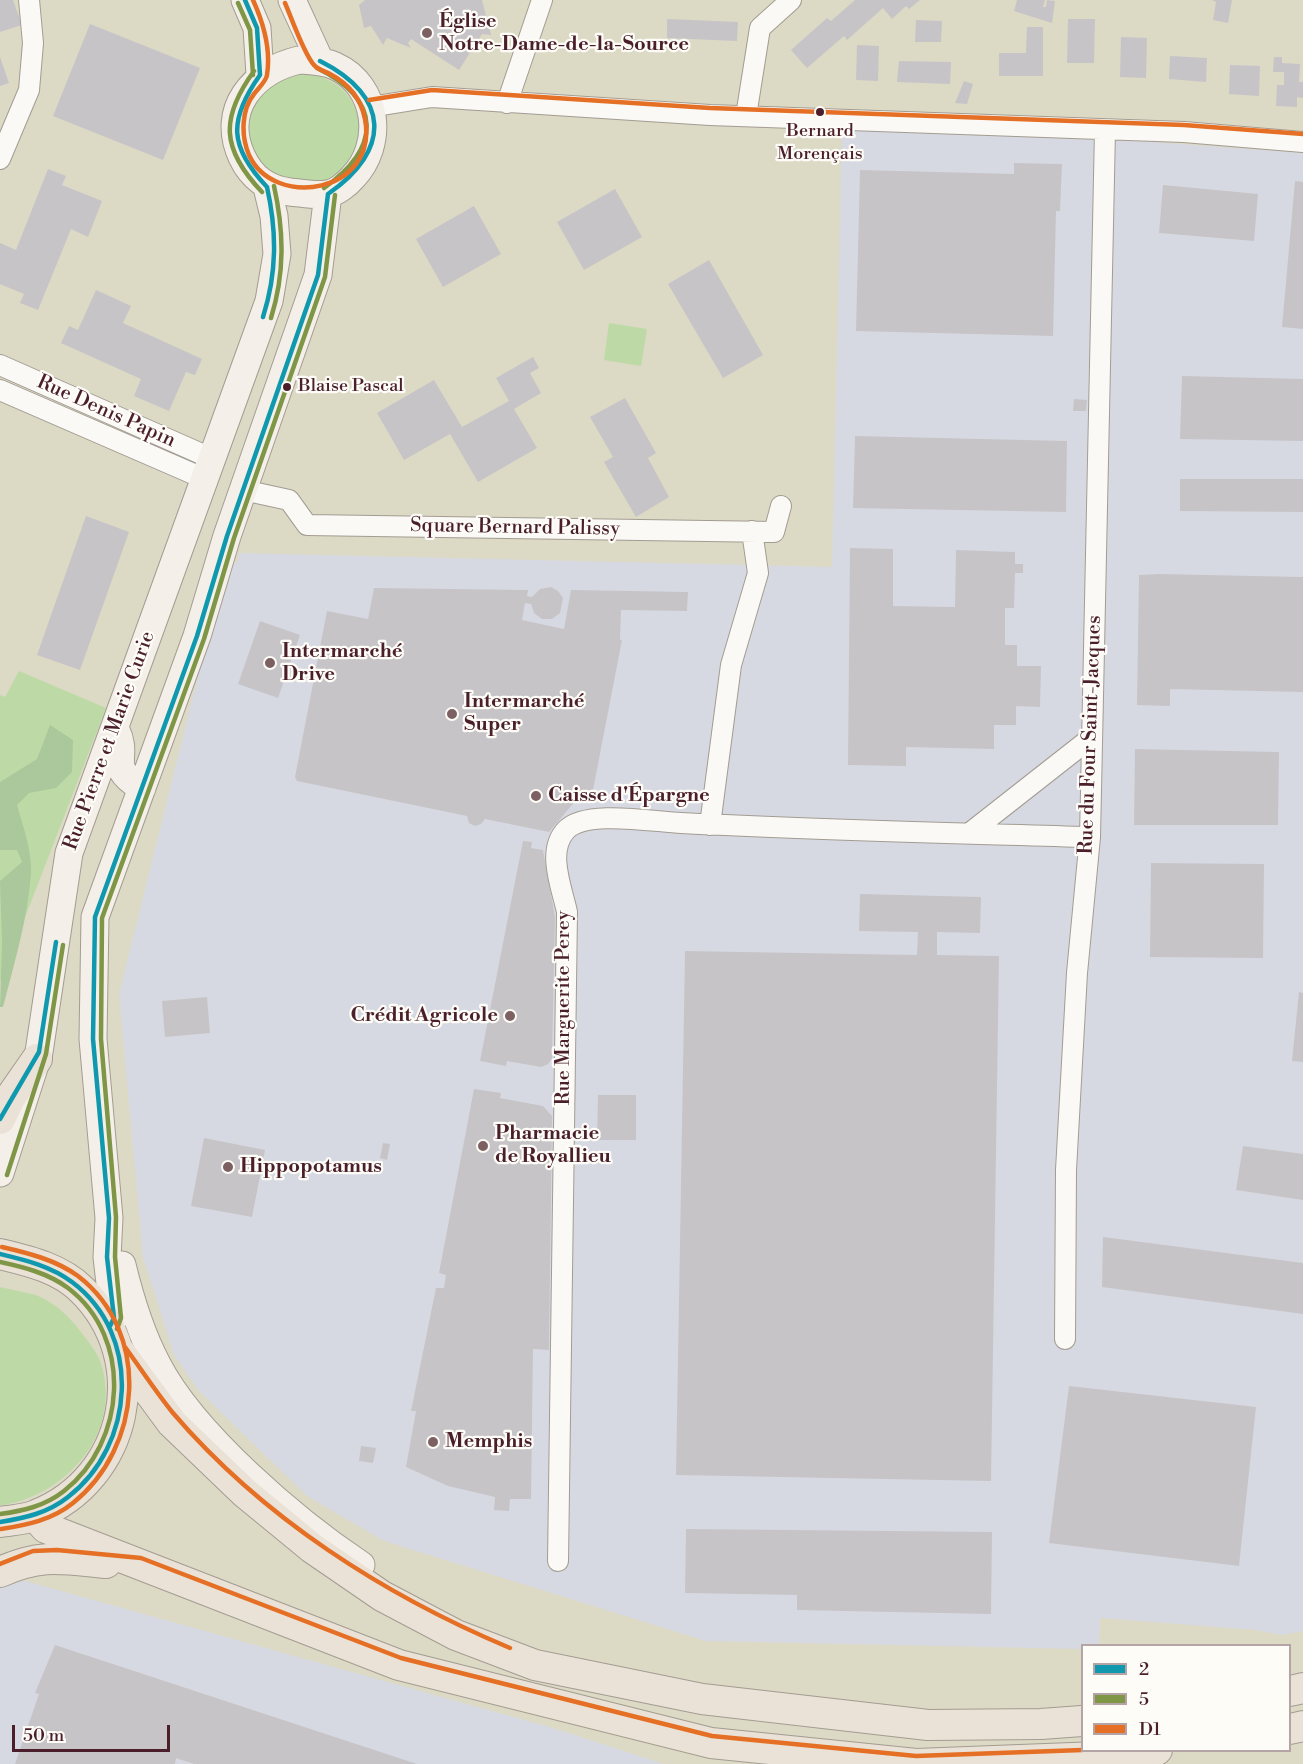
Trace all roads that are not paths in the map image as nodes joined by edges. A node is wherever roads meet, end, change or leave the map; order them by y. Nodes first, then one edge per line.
1 (28, 0) edge
2 (245, 0) edge
3 (292, 0) edge
4 (542, 0) edge
5 (791, 0) edge
6 (320, 61) junction
7 (260, 75) junction
8 (507, 103) junction
9 (370, 107) junction
10 (746, 117) junction
11 (1105, 130) junction
12 (1303, 142) edge
13 (0, 159) edge
14 (267, 187) junction
15 (328, 194) junction
16 (0, 365) edge
17 (0, 390) edge
18 (223, 432) junction
19 (209, 469) junction
20 (243, 489) junction
21 (781, 506) dead end
22 (752, 531) junction
23 (115, 726) junction
24 (1092, 737) junction
25 (142, 788) junction
26 (710, 825) junction
27 (971, 832) junction
28 (1090, 837) junction
29 (37, 1059) junction
30 (0, 1119) edge
31 (0, 1173) edge
32 (109, 1218) junction
33 (0, 1254) edge
34 (115, 1339) junction
35 (1065, 1339) dead end
36 (35, 1516) junction
37 (0, 1522) edge
38 (558, 1561) dead end
39 (139, 1565) junction
40 (0, 1572) edge
41 (507, 1655) junction
42 (1081, 1721) edge
43 (1146, 1752) edge

1 - 13 street
2 - 7 main road
3 - 6 main road
4 - 8 street
5 - 10 street
6 - 7 main road
6 - 9 main road
7 - 14 main road
8 - 9 street
8 - 10 street
9 - 15 main road
10 - 11 street
11 - 12 street
11 - 24 street, Rue du Four Saint-Jacques
14 - 15 main road
14 - 18 main road, Rue Pierre et Marie Curie
15 - 20 main road
16 - 19 street, Rue Denis Papin
17 - 19 street, Rue Denis Papin
18 - 19 main road, Rue Pierre et Marie Curie
18 - 20 main road
19 - 23 main road, Rue Pierre et Marie Curie
20 - 22 street, Square Bernard Palissy
20 - 25 main road
21 - 22 street, Square Bernard Palissy
22 - 26 street
23 - 25 main road
23 - 29 main road, Rue Pierre et Marie Curie
24 - 27 street
24 - 28 street, Rue du Four Saint-Jacques
25 - 32 main road
26 - 27 street, Rue Marguerite Perey
26 - 38 street, Rue Marguerite Perey
27 - 28 street, Rue Marguerite Perey
28 - 35 street, Rue du Four Saint-Jacques
29 - 30 main road
29 - 31 main road, Rue Pierre et Marie Curie
32 - 34 main road
32 - 41 main road
33 - 34 main road
34 - 36 main road
34 - 41 main road
36 - 37 main road
36 - 39 main road
39 - 40 main road
39 - 43 main road
41 - 42 main road

